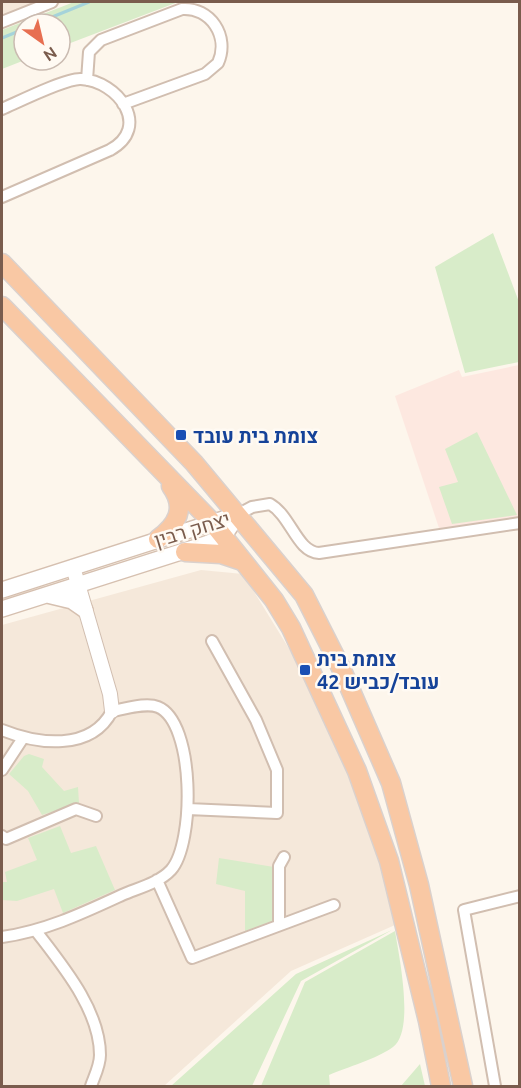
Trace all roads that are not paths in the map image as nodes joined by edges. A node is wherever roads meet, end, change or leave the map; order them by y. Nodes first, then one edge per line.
1 (52, 2) edge
2 (2, 22) edge
3 (87, 80) junction
4 (123, 104) junction
5 (2, 109) edge
6 (2, 196) edge
7 (2, 263) edge
8 (2, 306) edge
9 (151, 458) junction
10 (239, 514) junction
11 (211, 521) junction
12 (519, 523) edge
13 (223, 537) junction
14 (158, 539) junction
15 (185, 552) junction
16 (244, 562) junction
17 (73, 567) junction
18 (78, 584) junction
19 (2, 590) edge
20 (44, 595) junction
21 (2, 609) edge
22 (85, 610) junction
23 (212, 641) dead end
24 (112, 711) junction
25 (2, 730) edge
26 (23, 738) junction
27 (2, 770) edge
28 (188, 809) junction
29 (96, 816) dead end
30 (2, 836) edge
31 (284, 857) dead end
32 (157, 880) junction
33 (519, 896) edge
34 (334, 905) dead end
35 (279, 924) junction
36 (36, 931) junction
37 (2, 937) edge
38 (91, 1086) edge
39 (441, 1086) edge
40 (463, 1086) edge
41 (495, 1086) edge

1 - 2 street
3 - 4 street
3 - 4 street
3 - 5 street
4 - 6 street
7 - 10 highway
8 - 9 highway
9 - 11 highway
9 - 14 highway
10 - 11 main road, יצחק רבין
10 - 12 street
10 - 13 main road, יצחק רבין
10 - 40 highway
11 - 13 highway
11 - 14 main road, יצחק רבין
13 - 15 main road, יצחק רבין
13 - 16 highway
14 - 17 main road, יצחק רבין
15 - 16 highway
15 - 18 main road, יצחק רבין
16 - 39 highway
17 - 18 street
17 - 19 main road, יצחק רבין
18 - 20 main road, יצחק רבין
18 - 22 street
20 - 21 main road, יצחק רבין
20 - 22 main road
22 - 24 street
23 - 28 street
24 - 26 street
24 - 28 street
25 - 26 street
26 - 27 street
28 - 32 street
29 - 30 street
31 - 35 street
32 - 35 street
32 - 36 street
33 - 41 street
34 - 35 street
36 - 37 street
36 - 38 street

